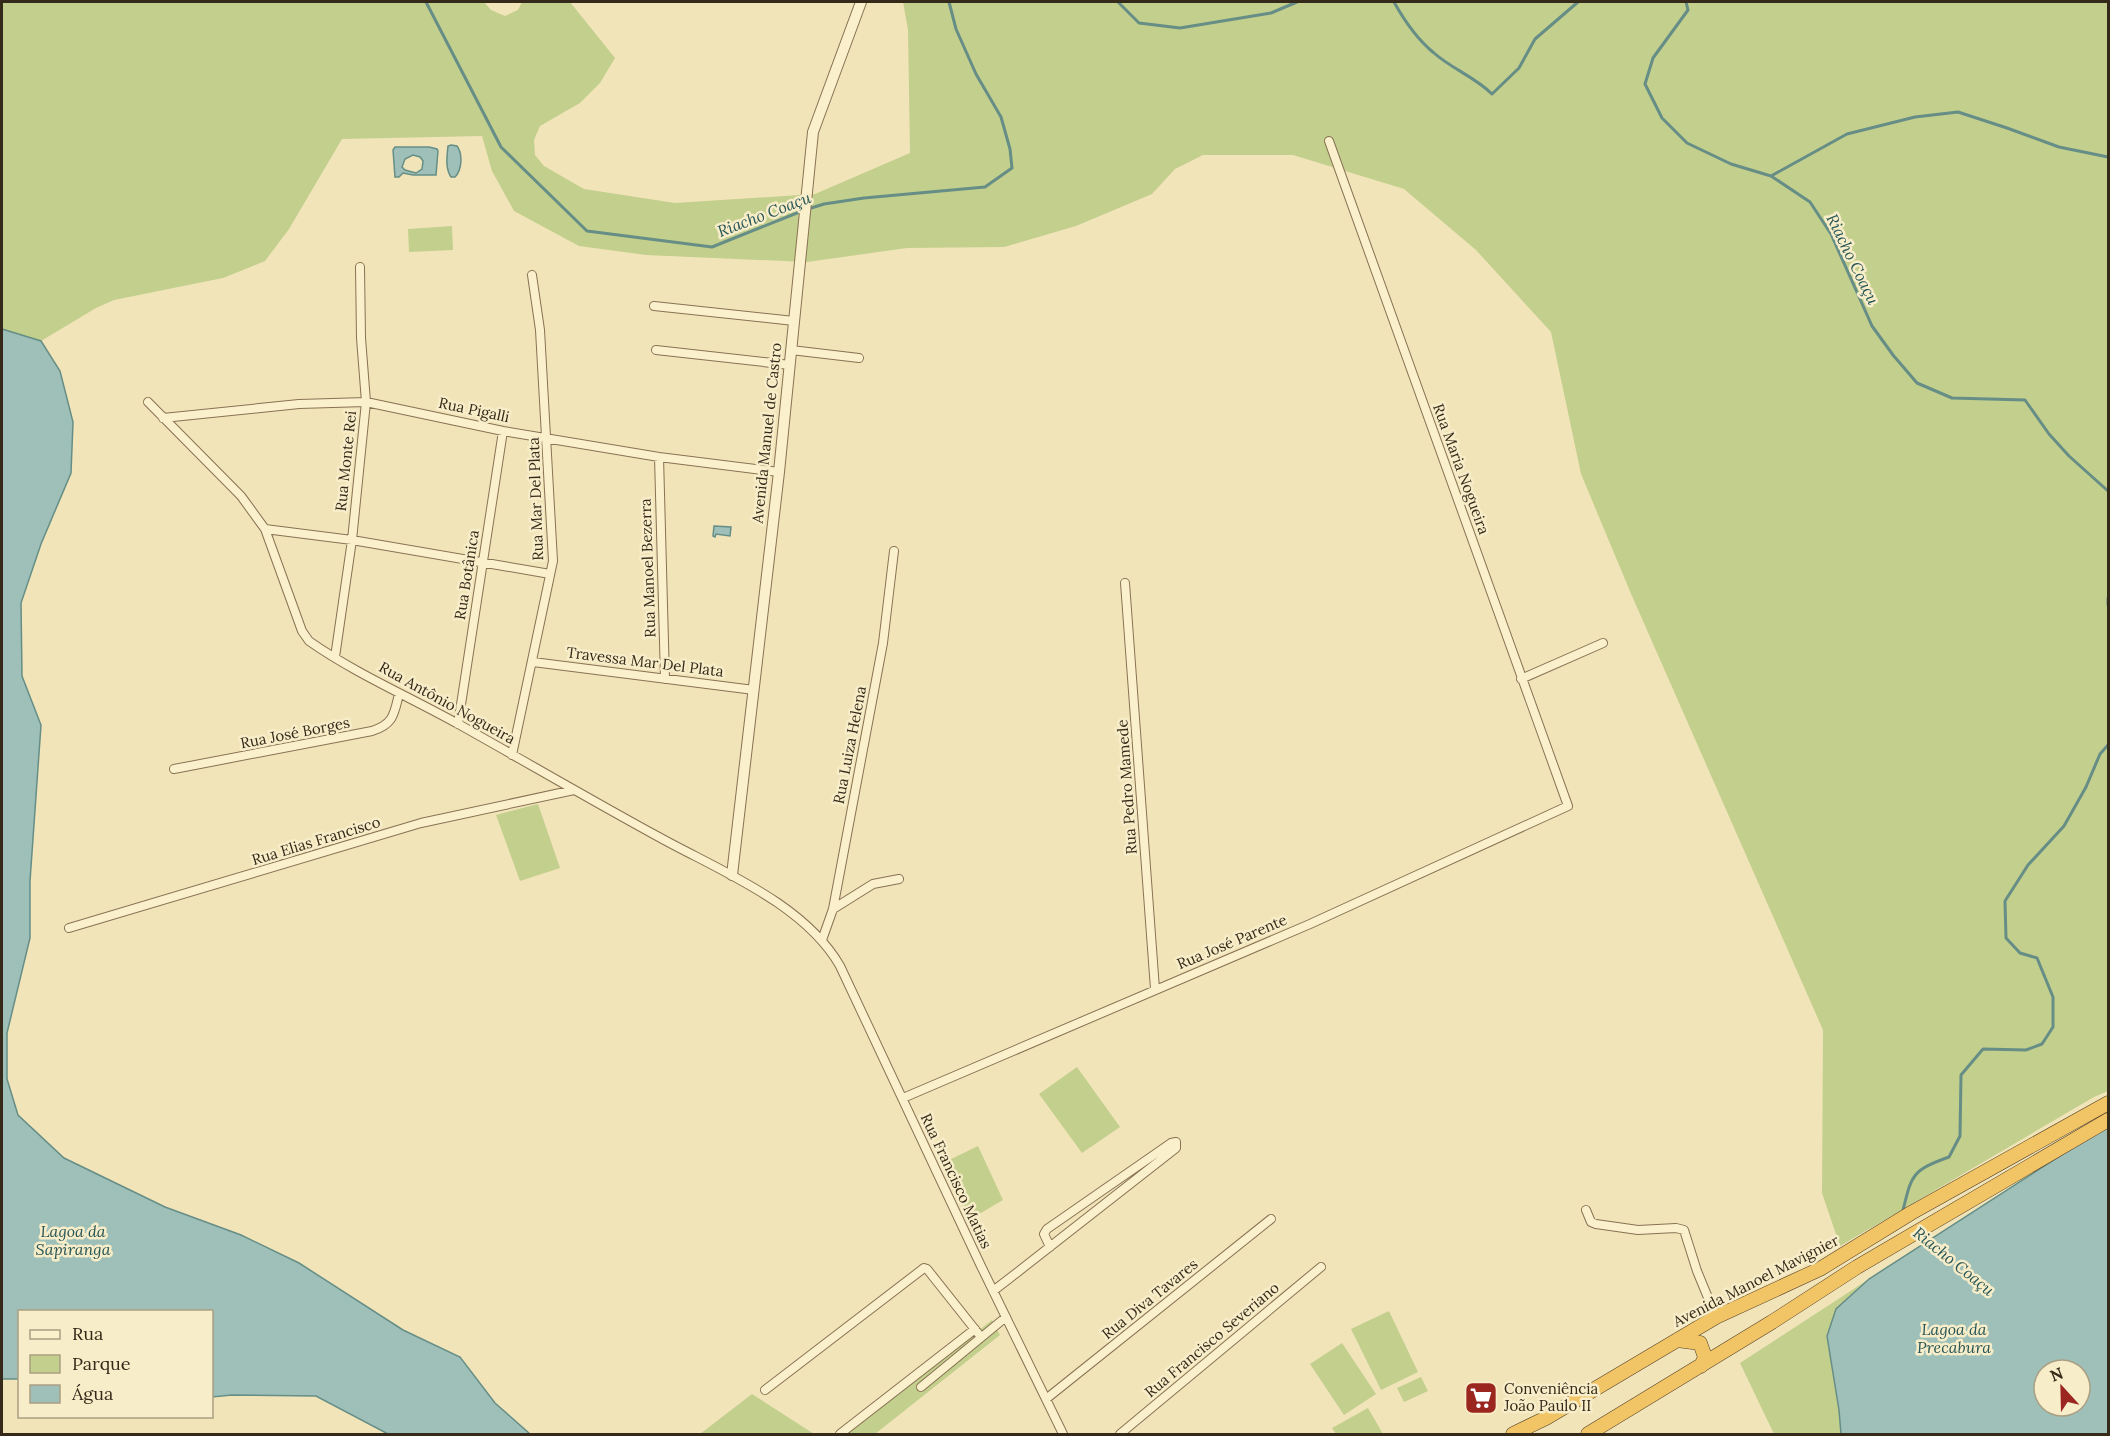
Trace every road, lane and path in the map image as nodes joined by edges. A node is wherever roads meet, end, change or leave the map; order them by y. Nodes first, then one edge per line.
1 (861, 2) edge
2 (1329, 141) dead end
3 (360, 267) dead end
4 (532, 274) dead end
5 (654, 306) dead end
6 (794, 321) junction
7 (656, 350) dead end
8 (791, 350) junction
9 (860, 358) dead end
10 (790, 365) junction
11 (148, 402) dead end
12 (366, 402) junction
13 (163, 418) junction
14 (503, 431) junction
15 (547, 437) junction
16 (659, 457) junction
17 (779, 472) junction
18 (265, 529) junction
19 (352, 540) junction
20 (894, 551) dead end
21 (482, 564) junction
22 (550, 574) junction
23 (1125, 583) dead end
24 (1603, 643) dead end
25 (335, 657) junction
26 (532, 662) junction
27 (665, 679) junction
28 (1521, 679) junction
29 (754, 690) junction
30 (399, 694) junction
31 (458, 724) junction
32 (512, 754) junction
33 (174, 769) dead end
34 (573, 789) junction
35 (1568, 806) joint
36 (732, 875) junction
37 (899, 879) dead end
38 (833, 909) junction
39 (69, 928) dead end
40 (822, 940) junction
41 (1155, 989) junction
42 (903, 1098) junction
43 (2109, 1103) edge
44 (2109, 1120) edge
45 (1586, 1210) dead end
46 (1271, 1219) dead end
47 (1050, 1247) junction
48 (1321, 1267) dead end
49 (993, 1291) junction
50 (1006, 1317) junction
51 (1716, 1317) junction
52 (975, 1329) junction
53 (981, 1337) junction
54 (1677, 1340) junction
55 (1701, 1366) junction
56 (921, 1387) dead end
57 (765, 1390) dead end
58 (1046, 1399) junction
59 (840, 1434) edge
60 (1063, 1434) edge
61 (1120, 1434) edge
62 (1513, 1434) edge
63 (1588, 1434) edge

1 - 6 street, Avenida Manuel de Castro
2 - 28 street, Rua Maria Nogueira
3 - 12 street, Rua Monte Rei
4 - 15 street, Rua Mar Del Plata
5 - 6 street
6 - 8 street, Avenida Manuel de Castro
7 - 10 street
8 - 9 street
8 - 10 street, Avenida Manuel de Castro
10 - 17 street, Avenida Manuel de Castro
11 - 13 street, Rua Antônio Nogueira
12 - 13 street, Rua Pigalli
12 - 14 street, Rua Pigalli
12 - 19 street, Rua Monte Rei
13 - 18 street, Rua Antônio Nogueira
14 - 15 street, Rua Pigalli
14 - 21 street, Rua Botânica
15 - 16 street, Rua Pigalli
15 - 22 street, Rua Mar Del Plata
16 - 17 street, Rua Pigalli
16 - 27 street, Rua Manoel Bezerra
17 - 29 street, Avenida Manuel de Castro
18 - 19 street
18 - 25 street, Rua Antônio Nogueira
19 - 21 street
19 - 25 street, Rua Monte Rei
20 - 38 street, Rua Luiza Helena
21 - 22 street
21 - 31 street, Rua Botânica
22 - 26 street, Rua Mar Del Plata
23 - 41 street, Rua Pedro Mamede
24 - 28 street
25 - 30 street, Rua Antônio Nogueira
26 - 27 street, Travessa Mar Del Plata
26 - 32 street, Rua Mar Del Plata
27 - 29 street, Travessa Mar Del Plata
28 - 35 street, Rua Maria Nogueira
29 - 36 street, Avenida Manuel de Castro
30 - 31 street, Rua Antônio Nogueira
30 - 33 street, Rua José Borges
31 - 32 street, Rua Antônio Nogueira
32 - 34 street, Rua Antônio Nogueira
34 - 36 street, Rua Antônio Nogueira
34 - 39 street, Rua Elias Francisco
35 - 41 street, Rua José Parente
36 - 40 street, Rua Antônio Nogueira
37 - 38 street
38 - 40 street, Rua Luiza Helena
40 - 42 street, Rua Francisco Matias
41 - 42 street, Rua José Parente
42 - 49 street, Rua Francisco Matias
43 - 51 highway, Avenida Manoel Mavignier
44 - 55 highway
45 - 51 street
46 - 58 street, Rua Diva Tavares
47 - 47 street
47 - 49 street
48 - 61 street, Rua Francisco Severiano
49 - 50 street, Rua Francisco Matias
50 - 53 street
50 - 58 street, Rua Francisco Matias
51 - 54 highway, Avenida Manoel Mavignier
52 - 53 street
52 - 57 street
52 - 59 street
53 - 56 street
54 - 55 highway
54 - 62 highway, Avenida Manoel Mavignier
55 - 63 highway
58 - 60 street, Rua Francisco Matias

